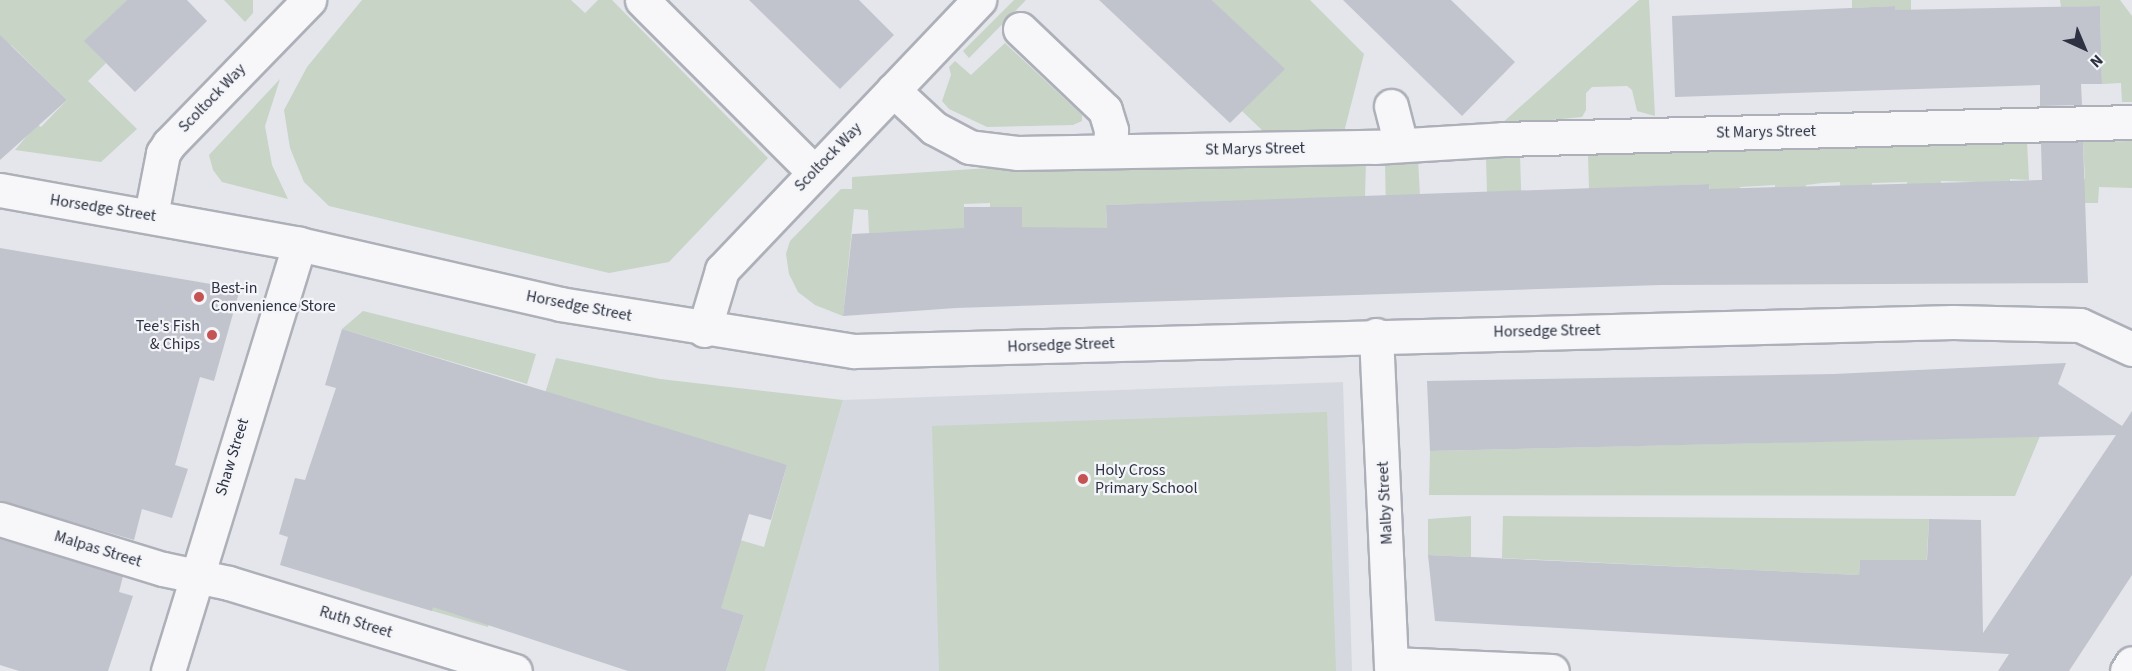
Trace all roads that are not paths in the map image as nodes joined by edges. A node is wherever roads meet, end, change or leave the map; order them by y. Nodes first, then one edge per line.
1 (309, 0) edge
2 (642, 0) edge
3 (979, 0) edge
4 (1020, 28) dead end
5 (892, 90) junction
6 (1390, 106) dead end
7 (2132, 122) edge
8 (1401, 146) junction
9 (1110, 151) junction
10 (814, 172) junction
11 (0, 190) edge
12 (151, 215) junction
13 (299, 244) junction
14 (704, 330) junction
15 (1376, 335) junction
16 (2132, 349) edge
17 (0, 519) edge
18 (196, 575) junction
19 (2132, 663) edge
20 (1391, 667) edge
21 (168, 671) edge
22 (515, 671) edge
23 (1552, 671) edge
24 (2127, 671) edge

1 - 12 street, Scoltock Way
2 - 10 street
3 - 5 street, Scoltock Way
4 - 9 street
5 - 9 street, St Marys Street
5 - 10 street, Scoltock Way
6 - 8 street
7 - 8 street, St Marys Street
8 - 9 street, St Marys Street
10 - 14 street, Scoltock Way
11 - 12 street, Horsedge Street
12 - 13 street, Horsedge Street
13 - 14 street, Horsedge Street
13 - 18 street, Shaw Street
14 - 15 street, Horsedge Street
15 - 16 street, Horsedge Street
15 - 20 street, Malby Street
17 - 18 street, Malpas Street
18 - 21 street, Shaw Street
18 - 22 street, Ruth Street
19 - 24 street
20 - 23 street

